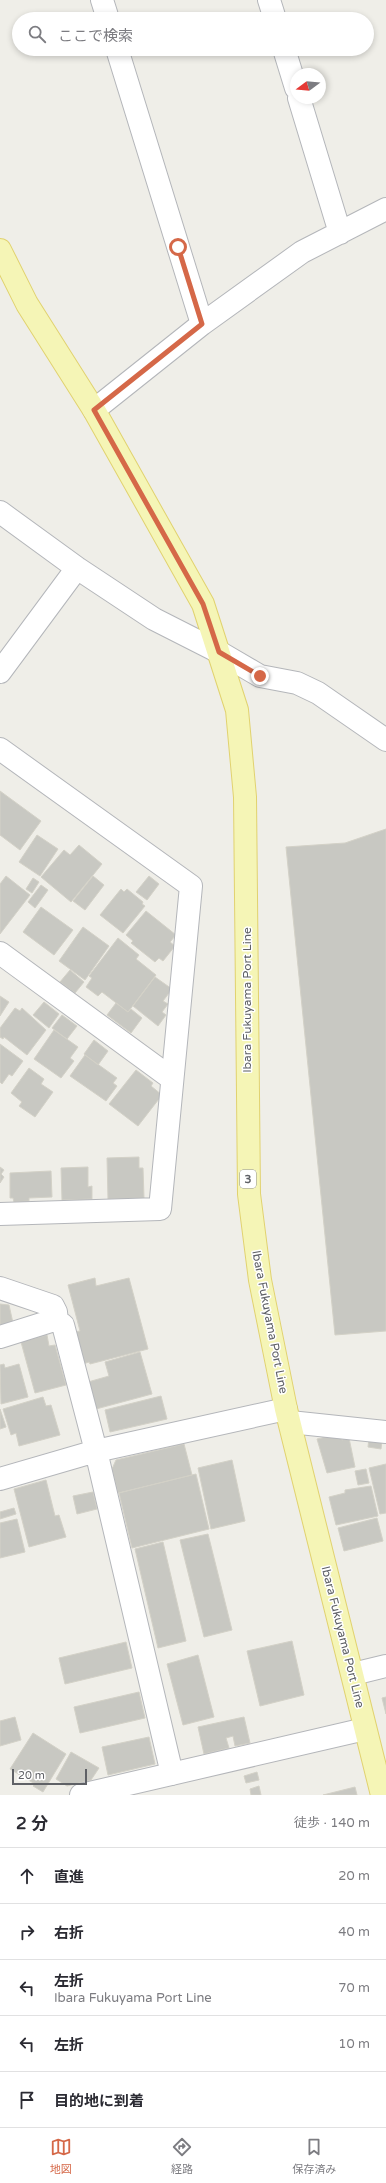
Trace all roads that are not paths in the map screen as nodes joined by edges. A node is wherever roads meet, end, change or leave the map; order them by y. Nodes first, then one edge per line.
1 (102, 0) edge
2 (269, 0) edge
3 (106, 12) edge
4 (273, 12) edge
5 (119, 56) edge
6 (286, 56) edge
7 (290, 69) edge
8 (301, 104) edge
9 (386, 209) edge
10 (340, 233) junction
11 (0, 250) edge
12 (202, 324) junction
13 (94, 410) junction
14 (0, 512) edge
15 (77, 568) junction
16 (219, 652) junction
17 (0, 672) edge
18 (386, 740) edge
19 (0, 749) edge
20 (0, 953) edge
21 (171, 1078) junction
22 (0, 1214) edge
23 (0, 1288) edge
24 (57, 1322) junction
25 (0, 1337) edge
26 (288, 1416) junction
27 (386, 1432) edge
28 (96, 1451) junction
29 (0, 1479) edge
30 (386, 1666) edge
31 (353, 1674) junction
32 (365, 1728) junction
33 (172, 1774) junction
34 (81, 1795) edge
35 (382, 1795) edge

1 - 3 street
2 - 4 street
5 - 12 street
6 - 7 street
8 - 10 street
9 - 10 street
10 - 12 street
11 - 13 main road, Ibara Fukuyama Port Line / 3
12 - 13 street
13 - 16 main road, Ibara Fukuyama Port Line / 3
14 - 15 street
15 - 16 street
15 - 17 street
16 - 18 street
16 - 26 main road, Ibara Fukuyama Port Line / 3
19 - 21 street
20 - 21 street
21 - 22 street
23 - 24 street
24 - 25 street
24 - 28 street
26 - 27 street
26 - 28 street
26 - 31 main road, Ibara Fukuyama Port Line / 3
28 - 29 street
28 - 33 street
30 - 31 street
31 - 32 main road, Ibara Fukuyama Port Line / 3
32 - 33 street
32 - 35 main road, Ibara Fukuyama Port Line / 3
33 - 34 street

